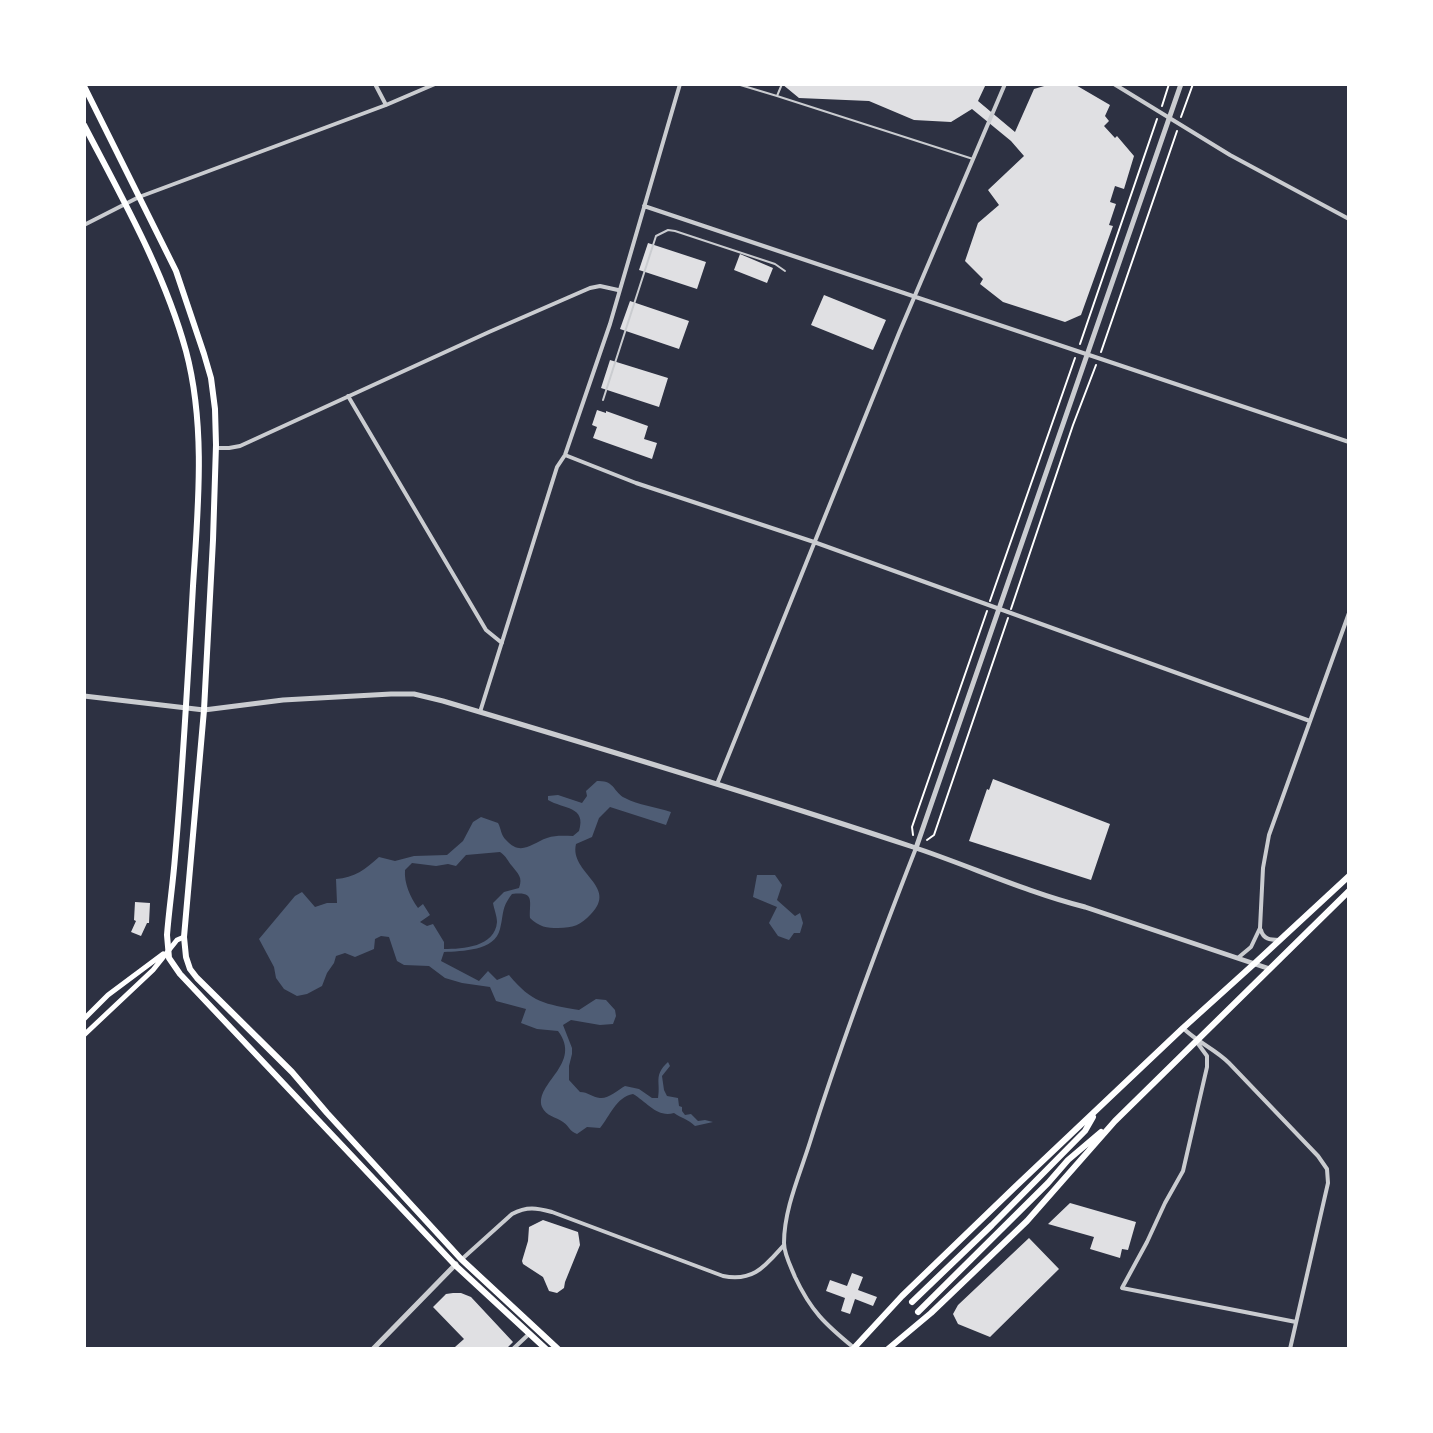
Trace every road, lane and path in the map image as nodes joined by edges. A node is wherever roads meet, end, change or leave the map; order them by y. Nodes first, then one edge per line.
1 (375, 84) edge
2 (435, 84) edge
3 (680, 84) edge
4 (737, 84) edge
5 (782, 84) edge
6 (1005, 84) edge
7 (1114, 84) edge
8 (1169, 84) edge
9 (1181, 84) edge
10 (1193, 84) edge
11 (84, 86) edge
12 (777, 96) junction
13 (386, 105) junction
14 (1160, 111) junction
15 (1170, 118) junction
16 (1179, 123) junction
17 (84, 125) edge
18 (973, 159) junction
19 (139, 197) junction
20 (125, 204) junction
21 (644, 206) junction
22 (1349, 219) edge
23 (84, 225) edge
24 (785, 271) dead end
25 (618, 290) junction
26 (915, 296) junction
27 (1078, 350) junction
28 (1089, 354) junction
29 (1099, 358) junction
30 (348, 396) junction
31 (603, 400) dead end
32 (1347, 443) edge
33 (216, 448) junction
34 (565, 455) junction
35 (814, 542) junction
36 (989, 605) junction
37 (1000, 609) junction
38 (1010, 613) junction
39 (1349, 613) edge
40 (502, 643) junction
41 (84, 696) edge
42 (186, 707) junction
43 (204, 710) junction
44 (480, 712) junction
45 (1310, 721) junction
46 (717, 784) junction
47 (912, 827) dead end
48 (934, 835) dead end
49 (916, 848) junction
50 (1349, 876) edge
51 (1349, 891) edge
52 (1260, 928) junction
53 (184, 937) junction
54 (1280, 940) junction
55 (167, 951) junction
56 (1239, 957) junction
57 (1255, 963) junction
58 (1270, 969) junction
59 (84, 1019) edge
60 (1183, 1028) junction
61 (84, 1035) edge
62 (1196, 1041) junction
63 (1097, 1111) junction
64 (1115, 1121) junction
65 (784, 1245) junction
66 (461, 1259) junction
67 (455, 1265) junction
68 (912, 1302) dead end
69 (918, 1312) dead end
70 (1296, 1322) junction
71 (529, 1334) junction
72 (373, 1349) edge
73 (513, 1349) edge
74 (546, 1349) edge
75 (558, 1349) edge
76 (854, 1349) edge
77 (888, 1349) edge
78 (1290, 1349) edge

1 - 13 street
2 - 13 street
3 - 21 street
4 - 12 lane
5 - 12 lane
6 - 18 street
7 - 14 street
8 - 14 path
9 - 15 street
10 - 16 path
11 - 19 main road
12 - 18 lane
13 - 19 street
14 - 15 street
14 - 27 path
15 - 16 street
15 - 28 street
16 - 22 street
16 - 29 path
17 - 20 main road
18 - 26 street
19 - 20 street
19 - 33 main road
20 - 23 street
20 - 42 main road
21 - 25 street
21 - 26 street
24 - 31 lane
25 - 30 street
25 - 34 street
26 - 27 street
26 - 35 street
27 - 28 street
27 - 36 path
28 - 29 street
28 - 37 street
29 - 32 street
29 - 38 path
30 - 33 street
30 - 40 street
33 - 43 main road
34 - 35 street
34 - 40 street
35 - 36 street
35 - 46 street
36 - 37 street
36 - 47 path
37 - 38 street
37 - 49 street
38 - 45 street
38 - 48 path
39 - 45 street
40 - 44 street
41 - 42 street
42 - 43 street
42 - 55 main road
43 - 44 street
43 - 53 main road
44 - 46 street
45 - 52 street
46 - 49 street
49 - 56 street
49 - 65 street
50 - 54 main road
51 - 58 main road
52 - 54 street
52 - 56 street
53 - 55 main road
53 - 66 main road
54 - 57 main road
55 - 59 main road
55 - 61 main road
55 - 67 main road
56 - 57 street
57 - 58 street
57 - 60 main road
58 - 62 main road
60 - 62 street
60 - 63 main road
62 - 64 main road
62 - 70 street
62 - 70 street
63 - 68 main road
63 - 76 main road
64 - 69 main road
64 - 77 main road
65 - 66 street
65 - 76 street
66 - 67 street
66 - 75 main road
67 - 71 main road
67 - 72 street
70 - 78 street
71 - 73 street
71 - 74 main road

